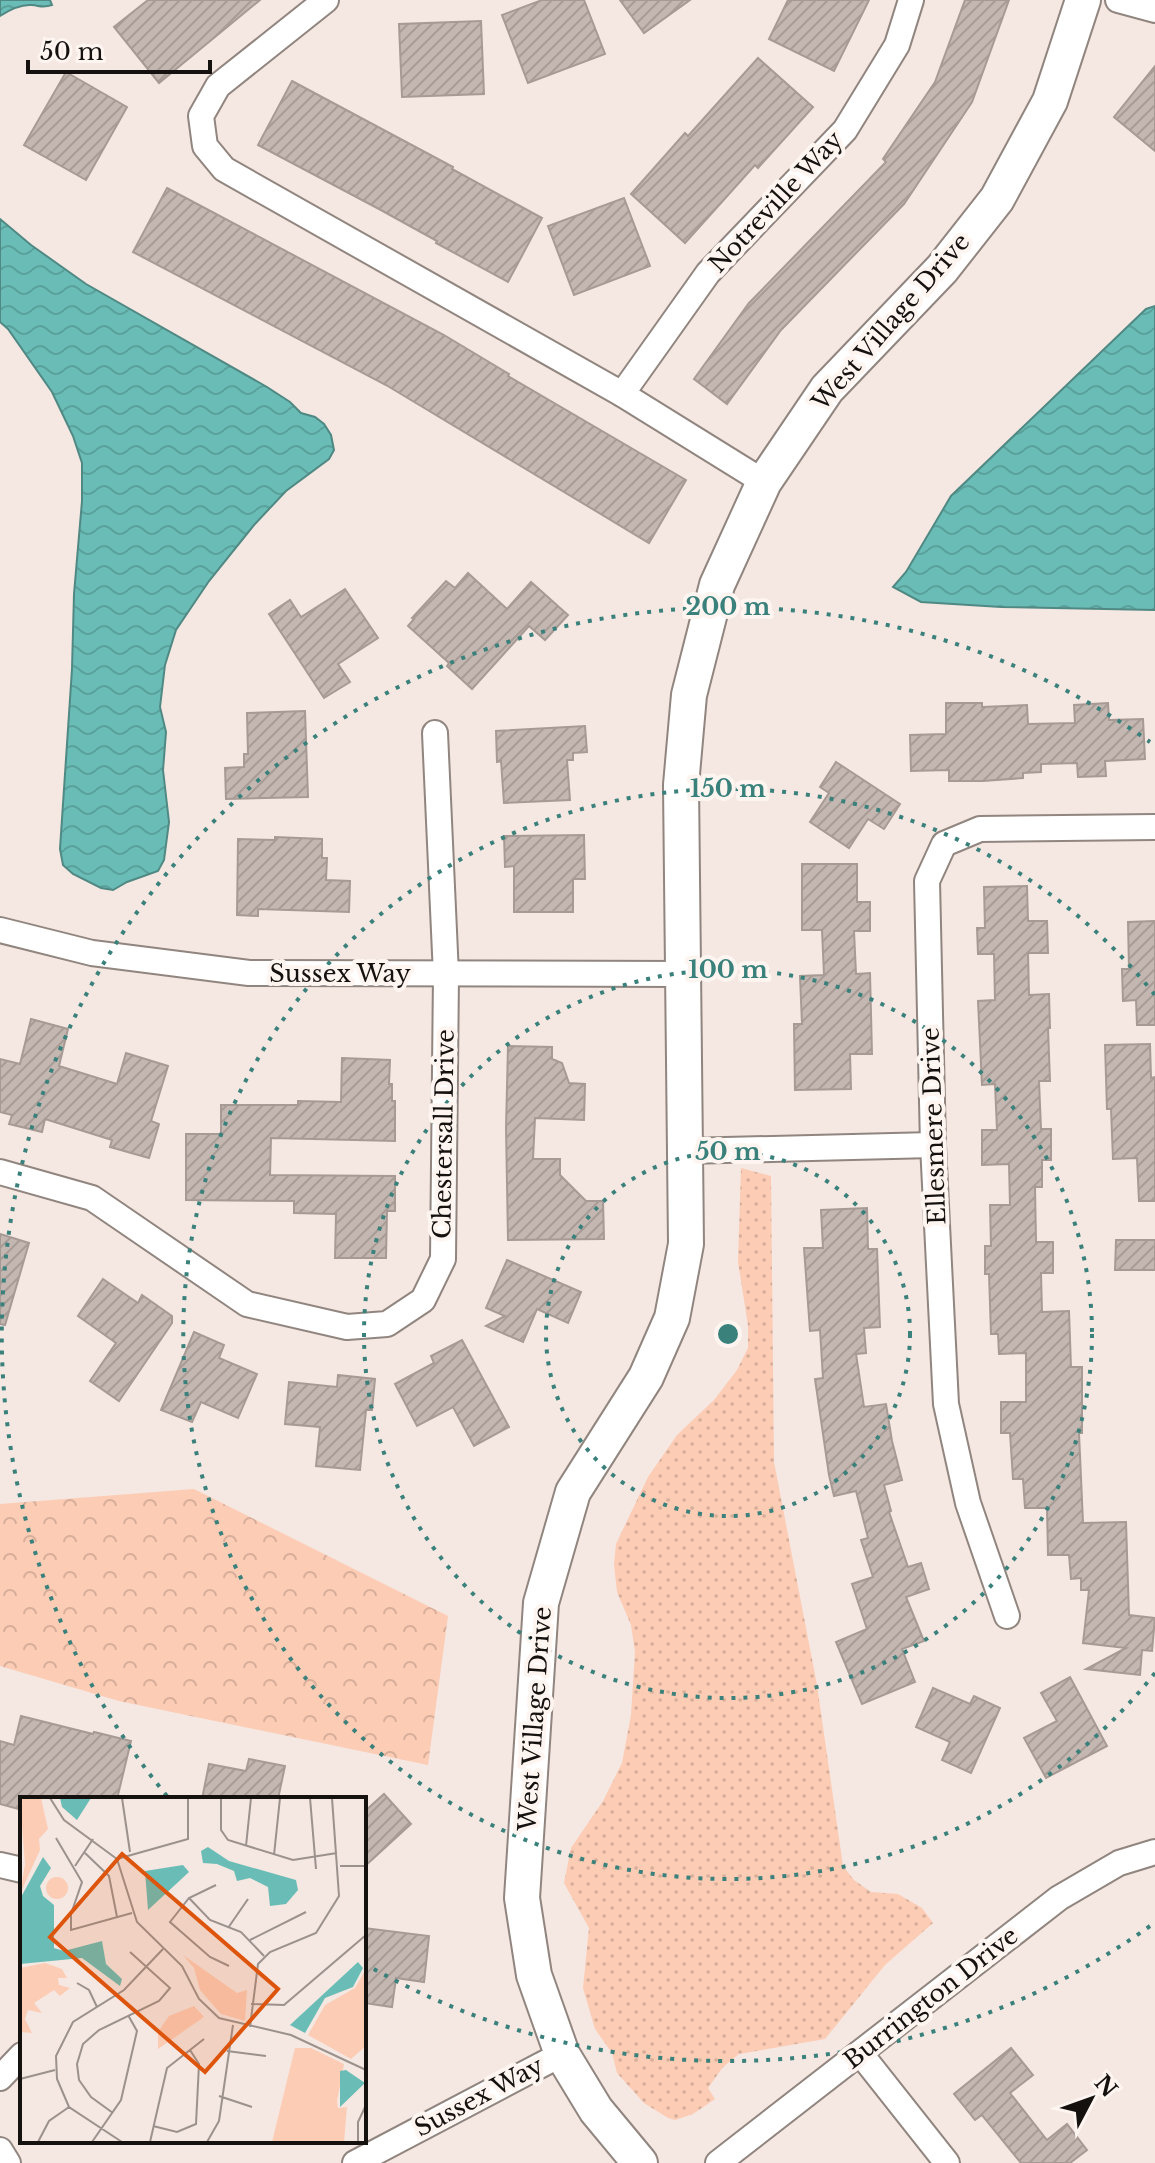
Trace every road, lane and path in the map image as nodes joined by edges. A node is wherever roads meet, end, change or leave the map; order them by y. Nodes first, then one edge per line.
1 (326, 0) edge
2 (911, 0) edge
3 (1083, 0) edge
4 (1118, 0) edge
5 (1155, 10) edge
6 (622, 394) junction
7 (764, 482) junction
8 (435, 733) dead end
9 (1155, 827) edge
10 (0, 930) edge
11 (683, 974) junction
12 (446, 975) junction
13 (933, 1145) junction
14 (686, 1151) junction
15 (0, 1172) edge
16 (1007, 1616) dead end
17 (1155, 1852) edge
18 (0, 1865) edge
19 (20, 1870) edge
20 (860, 2053) junction
21 (562, 2054) junction
22 (20, 2057) edge
23 (0, 2078) edge
24 (0, 2150) edge
25 (8, 2163) edge
26 (355, 2163) edge
27 (640, 2163) edge
28 (718, 2163) edge
29 (947, 2163) edge

1 - 6 street
2 - 6 street, Notreville Way
3 - 7 street, West Village Drive
4 - 5 street
6 - 7 street
7 - 11 street, West Village Drive
8 - 12 street, Chestersall Drive
9 - 13 street, Ellesmere Drive
10 - 12 street, Sussex Way
11 - 12 street, Sussex Way
11 - 14 street, West Village Drive
12 - 15 street, Chestersall Drive
13 - 14 street
13 - 16 street, Ellesmere Drive
14 - 21 street, West Village Drive
17 - 20 street, Burrington Drive
18 - 19 street
20 - 28 street, Burrington Drive
20 - 29 street
21 - 26 street, Sussex Way
21 - 27 street, West Village Drive
22 - 23 street
24 - 25 street

